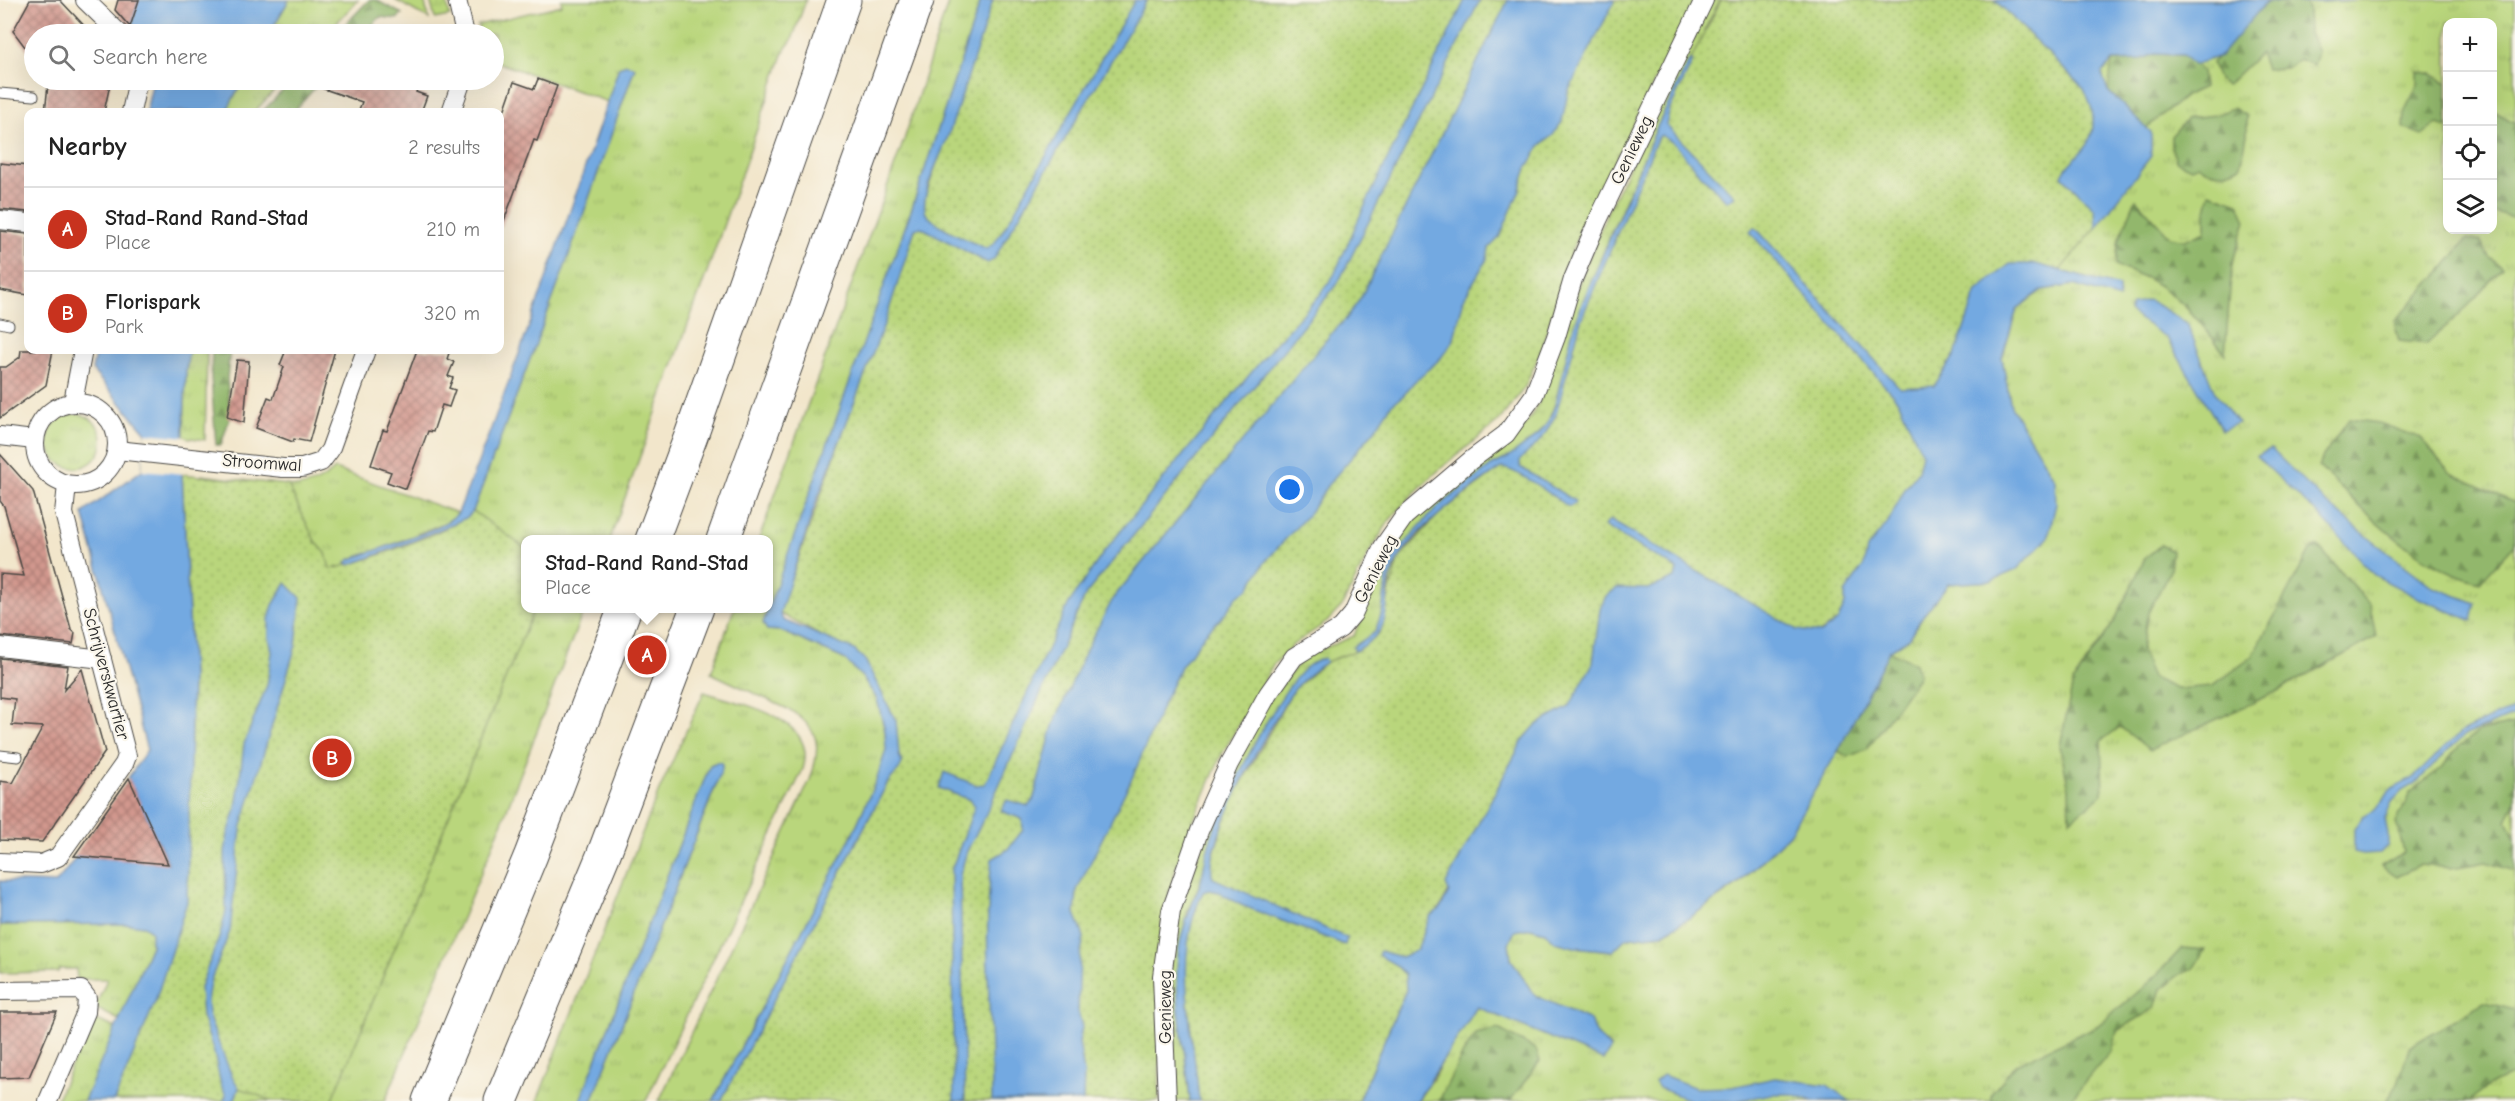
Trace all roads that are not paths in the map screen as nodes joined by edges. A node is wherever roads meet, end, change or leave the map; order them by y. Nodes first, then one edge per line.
1 (85, 0) edge
2 (457, 0) edge
3 (844, 0) edge
4 (917, 0) edge
5 (1704, 0) edge
6 (110, 24) edge
7 (463, 24) edge
8 (136, 90) edge
9 (459, 90) edge
10 (0, 93) edge
11 (34, 96) dead end
12 (132, 108) edge
13 (452, 108) edge
14 (0, 220) edge
15 (24, 223) edge
16 (82, 354) edge
17 (365, 354) edge
18 (73, 402) junction
19 (0, 436) edge
20 (34, 440) junction
21 (117, 450) junction
22 (67, 485) junction
23 (654, 535) edge
24 (725, 535) edge
25 (623, 613) edge
26 (695, 613) edge
27 (0, 647) edge
28 (102, 659) junction
29 (0, 755) edge
30 (18, 757) dead end
31 (0, 862) edge
32 (0, 990) edge
33 (48, 1101) edge
34 (429, 1101) edge
35 (501, 1101) edge
36 (1167, 1101) edge

1 - 6 street
2 - 7 street
3 - 23 highway
4 - 24 highway
5 - 36 street, Genieweg
8 - 12 street
9 - 13 street
10 - 11 lane
14 - 15 street
16 - 18 street
17 - 21 street, Stroomwal
18 - 20 street
18 - 21 street
19 - 20 street
20 - 22 street
21 - 22 street
22 - 28 street, Schrijverskwartier
25 - 34 highway
26 - 35 highway
27 - 28 street
28 - 31 street, Schrijverskwartier
29 - 30 lane
32 - 33 street

